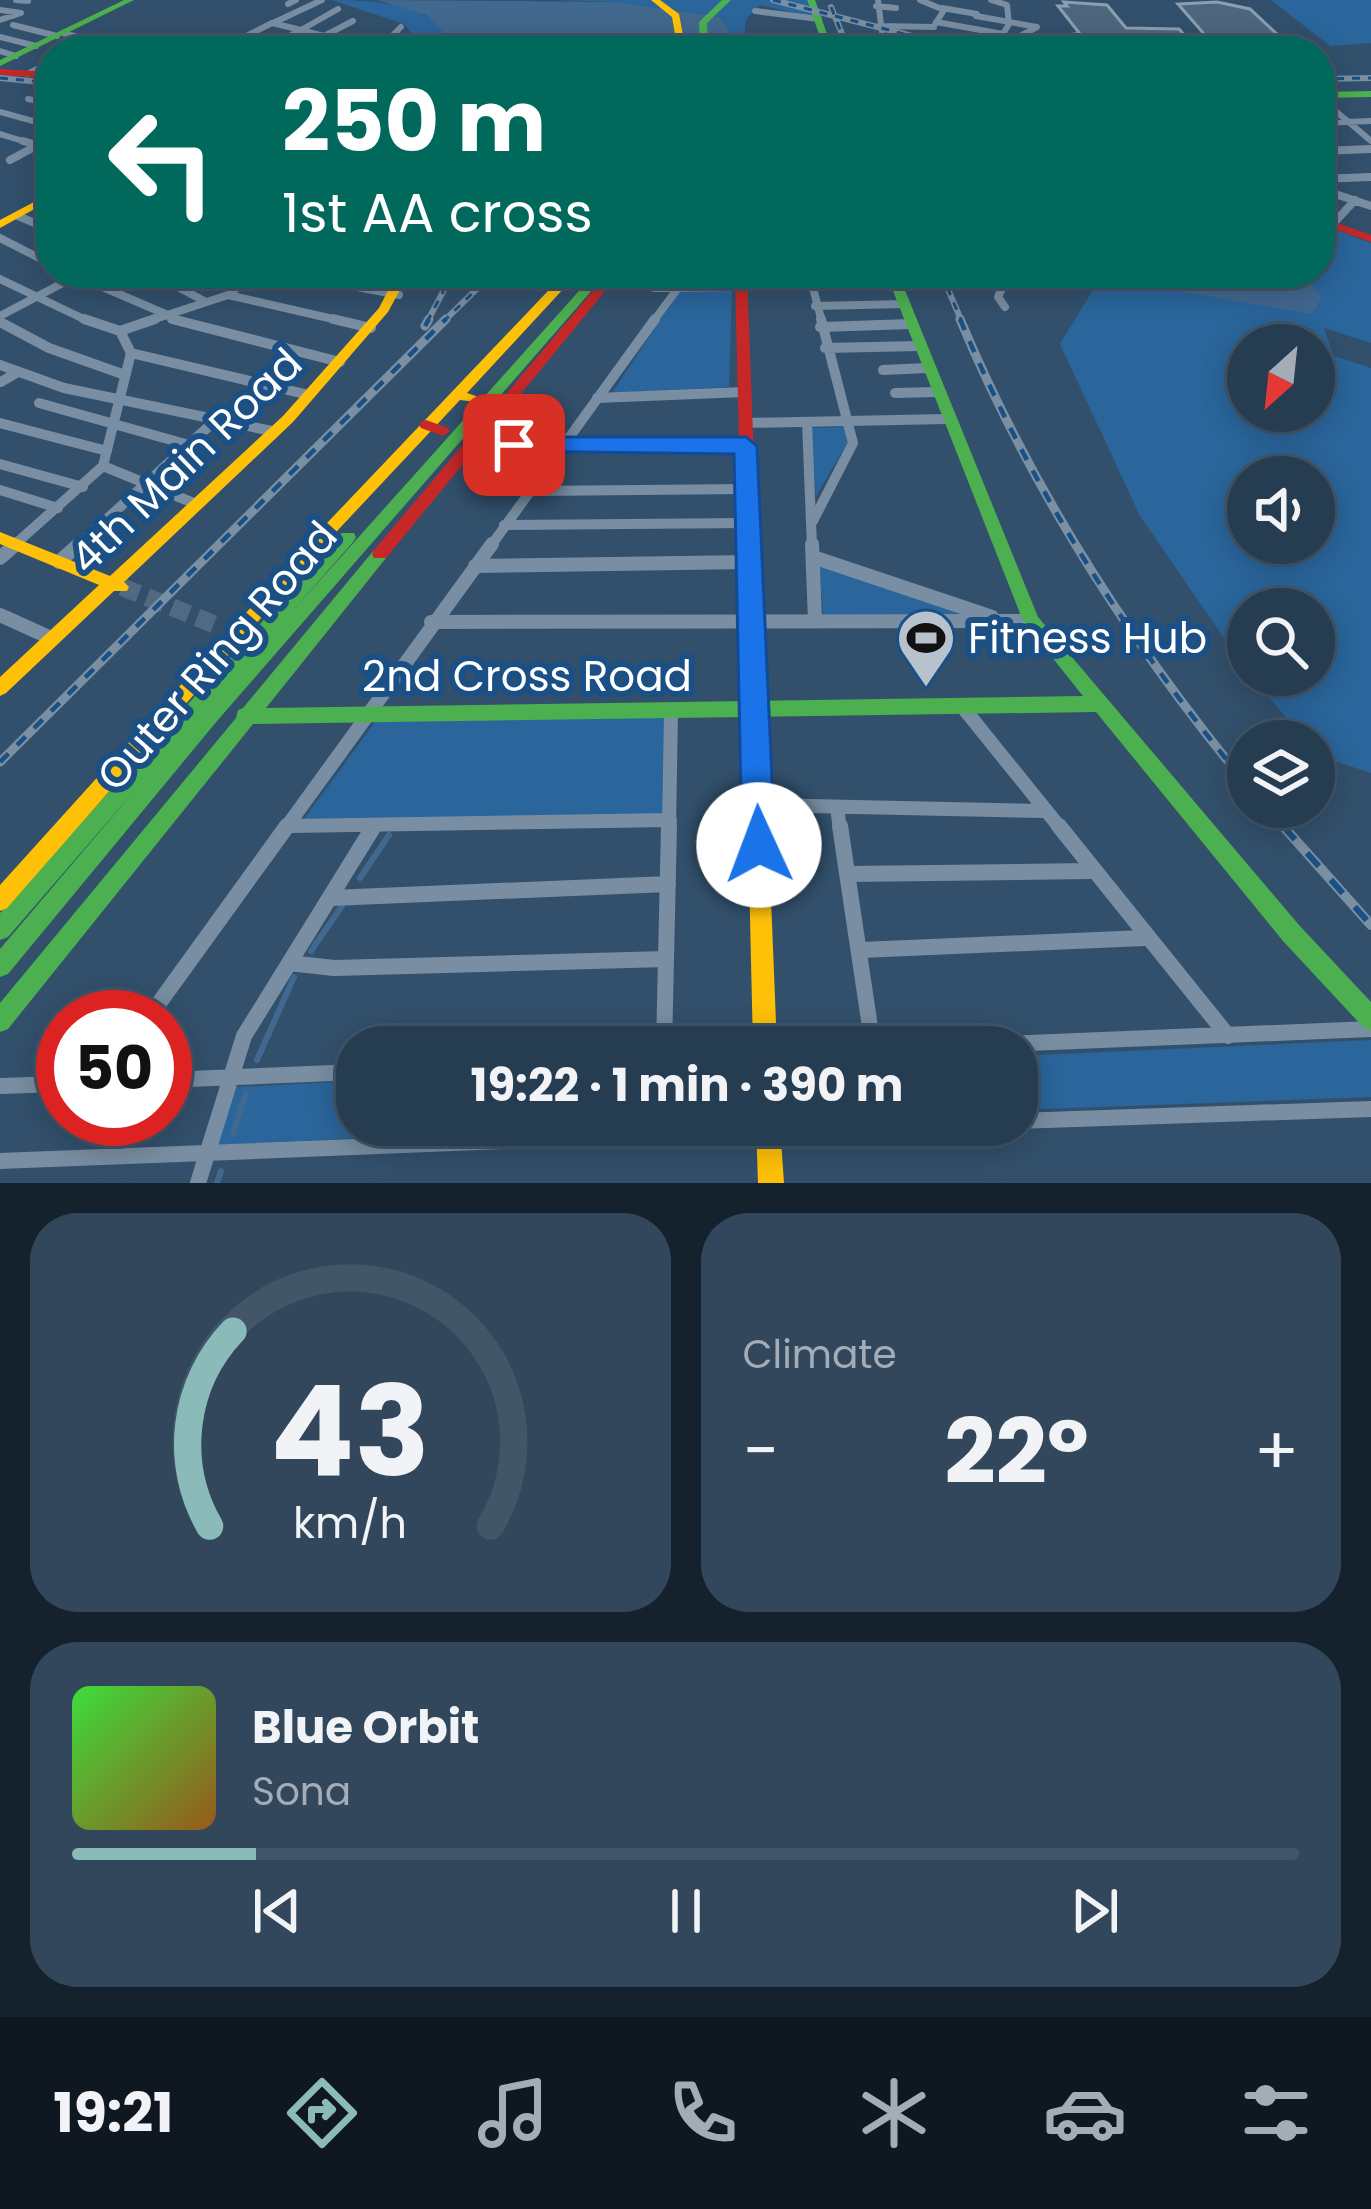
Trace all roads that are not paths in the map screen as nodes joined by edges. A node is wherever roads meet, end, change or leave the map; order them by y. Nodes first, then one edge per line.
1 (16, 0) edge
2 (130, 0) edge
3 (322, 0) edge
4 (655, 0) edge
5 (680, 0) edge
6 (727, 0) edge
7 (811, 0) edge
8 (920, 0) edge
9 (992, 0) edge
10 (28, 1) edge
11 (1010, 3) edge
12 (877, 6) edge
13 (942, 8) junction
14 (338, 9) dead end
15 (0, 10) edge
16 (893, 10) dead end
17 (755, 11) dead end
18 (277, 13) dead end
19 (977, 14) junction
20 (293, 15) junction
21 (819, 19) junction
22 (0, 20) edge
23 (353, 20) dead end
24 (1009, 21) junction
25 (272, 23) junction
26 (14, 26) dead end
27 (401, 27) dead end
28 (934, 27) junction
29 (301, 30) junction
30 (38, 36) edge
31 (52, 36) edge
32 (245, 36) edge
33 (290, 36) edge
34 (317, 36) edge
35 (325, 36) edge
36 (392, 36) edge
37 (679, 36) edge
38 (690, 36) edge
39 (703, 36) edge
40 (824, 36) edge
41 (1020, 36) edge
42 (36, 42) edge
43 (4, 54) edge
44 (36, 70) edge
45 (27, 74) junction
46 (36, 74) edge
47 (1371, 94) edge
48 (1335, 95) edge
49 (28, 99) dead end
50 (36, 101) edge
51 (1335, 110) edge
52 (0, 112) edge
53 (1371, 121) edge
54 (36, 122) edge
55 (1335, 122) edge
56 (1348, 122) junction
57 (0, 134) edge
58 (12, 137) junction
59 (0, 143) edge
60 (36, 144) edge
61 (1371, 145) edge
62 (36, 146) edge
63 (1335, 149) edge
64 (10, 160) dead end
65 (1371, 177) edge
66 (1335, 178) edge
67 (1335, 194) edge
68 (1353, 200) junction
69 (1371, 202) edge
70 (36, 205) edge
71 (1335, 215) edge
72 (18, 216) junction
73 (0, 224) edge
74 (36, 224) edge
75 (1335, 225) edge
76 (0, 238) edge
77 (1371, 239) edge
78 (36, 256) edge
79 (0, 279) edge
80 (52, 288) edge
81 (104, 288) edge
82 (183, 288) edge
83 (237, 288) edge
84 (362, 288) edge
85 (401, 288) edge
86 (573, 288) edge
87 (574, 288) edge
88 (601, 288) edge
89 (654, 288) dead end
90 (678, 288) joint
91 (740, 288) edge
92 (812, 288) edge
93 (898, 288) edge
94 (1002, 288) edge
95 (399, 295) junction
96 (228, 296) junction
97 (35, 298) junction
98 (206, 302) junction
99 (904, 304) junction
100 (815, 307) junction
101 (1005, 307) dead end
102 (159, 316) junction
103 (0, 320) edge
104 (911, 324) junction
105 (820, 327) junction
106 (371, 328) junction
107 (120, 331) junction
108 (919, 346) junction
109 (825, 348) junction
110 (131, 353) junction
111 (340, 362) junction
112 (0, 365) edge
113 (927, 368) junction
114 (884, 370) dead end
115 (18, 372) junction
116 (125, 375) junction
117 (1, 382) edge
118 (744, 392) junction
119 (896, 392) dead end
120 (936, 392) junction
121 (309, 395) junction
122 (491, 395) junction
123 (118, 397) junction
124 (597, 398) junction
125 (39, 403) dead end
126 (218, 418) junction
127 (946, 418) junction
128 (847, 421) junction
129 (807, 422) junction
130 (0, 423) edge
131 (745, 423) junction
132 (112, 425) junction
133 (434, 428) junction
134 (272, 431) junction
135 (471, 442) junction
136 (189, 445) junction
137 (746, 446) junction
138 (558, 448) junction
139 (107, 451) junction
140 (0, 464) edge
141 (104, 466) junction
142 (146, 484) junction
143 (83, 487) junction
144 (747, 489) junction
145 (0, 490) edge
146 (532, 491) junction
147 (196, 504) junction
148 (58, 508) junction
149 (813, 521) junction
150 (748, 523) junction
151 (504, 525) junction
152 (8, 540) edge
153 (320, 540) junction
154 (813, 557) junction
155 (0, 558) edge
156 (59, 562) junction
157 (749, 562) junction
158 (475, 566) junction
159 (117, 586) junction
160 (0, 615) edge
161 (815, 620) junction
162 (751, 621) junction
163 (1031, 621) junction
164 (431, 622) junction
165 (1005, 622) junction
166 (52, 639) junction
167 (196, 677) junction
168 (0, 688) edge
169 (960, 704) junction
170 (1098, 704) junction
171 (374, 711) junction
172 (754, 711) junction
173 (671, 712) junction
174 (244, 716) junction
175 (757, 805) junction
176 (837, 808) junction
177 (1046, 811) junction
178 (670, 820) junction
179 (375, 825) junction
180 (289, 826) junction
181 (1091, 871) junction
182 (849, 874) junction
183 (668, 884) junction
184 (332, 898) junction
185 (0, 901) edge
186 (0, 929) edge
187 (1144, 938) junction
188 (861, 950) junction
189 (666, 959) junction
190 (289, 963) junction
191 (0, 966) edge
192 (169, 990) edge
193 (1371, 1019) edge
194 (0, 1021) edge
195 (664, 1026) edge
196 (764, 1026) edge
197 (870, 1026) edge
198 (1371, 1029) edge
199 (1228, 1036) junction
200 (1038, 1043) edge
201 (336, 1073) edge
202 (231, 1077) junction
203 (192, 1079) edge
204 (36, 1085) edge
205 (0, 1087) edge
206 (1371, 1109) edge
207 (1038, 1120) edge
208 (364, 1146) edge
209 (769, 1146) edge
210 (207, 1153) junction
211 (0, 1161) edge
212 (198, 1183) edge
213 (771, 1183) edge

1 - 10 street
2 - 31 main road
3 - 20 street
4 - 37 main road
5 - 38 main road
6 - 39 main road
7 - 21 main road
8 - 13 street
9 - 11 street
9 - 19 street
11 - 24 street
12 - 16 street
12 - 28 street
13 - 19 street
13 - 28 street
14 - 29 street
15 - 22 street
17 - 21 street
18 - 20 street
19 - 24 street
20 - 25 street
21 - 40 main road
23 - 35 street
24 - 28 street
24 - 41 street
25 - 29 street
25 - 32 street
26 - 30 street
27 - 36 street
29 - 33 street
29 - 34 street
42 - 43 main road
43 - 45 main road
44 - 45 street
45 - 46 main road
47 - 48 main road
49 - 50 street
51 - 56 street
52 - 54 street
53 - 56 street
55 - 56 street
56 - 61 street
57 - 58 street
58 - 59 street
58 - 60 street
61 - 63 street
62 - 64 street
65 - 66 street
67 - 68 street
68 - 69 street
68 - 71 street
70 - 72 main road
72 - 73 main road
72 - 74 street
75 - 77 main road
76 - 78 street
79 - 97 street
80 - 97 street
81 - 102 street
82 - 98 street
83 - 96 street
84 - 95 street
85 - 95 main road, 4th Main Road
86 - 133 main road
87 - 122 main road, Outer Ring Road
88 - 135 main road
89 - 90 street
90 - 124 street
91 - 118 main road
92 - 100 street
93 - 99 main road
94 - 101 street
95 - 106 main road, 4th Main Road
96 - 98 street
96 - 106 street
97 - 103 street
97 - 107 street
98 - 102 street
99 - 100 street
99 - 104 main road
100 - 105 street
102 - 107 street
102 - 111 street
103 - 116 street
104 - 105 street
104 - 108 main road
105 - 109 street
106 - 111 main road, 4th Main Road
107 - 110 street
108 - 109 street
108 - 113 main road
109 - 128 street
110 - 116 street
110 - 121 street
111 - 121 main road, 4th Main Road
112 - 115 street
113 - 114 street
113 - 120 main road
115 - 117 street
115 - 123 street
116 - 123 street
118 - 124 street
118 - 131 main road
119 - 120 street
120 - 127 main road
121 - 134 main road, 4th Main Road
122 - 135 main road
122 - 191 main road, Outer Ring Road
123 - 126 street
123 - 132 street
124 - 138 street
125 - 132 street
126 - 134 street
126 - 136 street
127 - 128 street
127 - 163 main road
128 - 129 street
128 - 149 street
129 - 131 street
129 - 149 street
130 - 139 street
131 - 137 main road
132 - 136 street
132 - 139 street
133 - 153 main road
133 - 186 main road, Outer Ring Road
134 - 147 main road, 4th Main Road
135 - 138 street
135 - 174 main road
136 - 142 street
137 - 138 street
137 - 144 main road
138 - 146 street
139 - 141 street
140 - 143 street
141 - 142 street
141 - 143 street
142 - 147 street
142 - 156 street
143 - 148 street
144 - 146 street
144 - 150 main road
145 - 148 street
146 - 151 street
147 - 159 main road, 4th Main Road
148 - 152 street
149 - 154 street
150 - 151 street
150 - 157 main road
151 - 158 street
152 - 155 street
152 - 156 main road
153 - 167 main road
153 - 167 main road
154 - 161 street
154 - 165 street
156 - 159 main road
157 - 158 street
157 - 162 main road
158 - 164 street
159 - 166 main road, 4th Main Road
160 - 166 street
161 - 162 street
161 - 165 street
162 - 164 street
162 - 172 main road
163 - 165 street
163 - 170 main road
164 - 171 street
166 - 168 main road, 4th Main Road
167 - 185 main road
169 - 170 main road, 2nd Cross Road
169 - 172 main road, 2nd Cross Road
169 - 177 street
170 - 193 main road
171 - 173 main road, 2nd Cross Road
171 - 174 main road, 2nd Cross Road
171 - 180 street
172 - 173 main road, 2nd Cross Road
172 - 175 main road
173 - 178 street
174 - 194 main road
175 - 176 street
175 - 196 main road
176 - 177 street
176 - 182 street
177 - 181 street
178 - 179 street
178 - 183 street
179 - 180 street
179 - 184 street
180 - 192 street
181 - 182 street
181 - 187 street
182 - 188 street
183 - 184 street
183 - 189 street
184 - 190 street
187 - 188 street
187 - 199 street
188 - 197 street
189 - 190 street
189 - 195 street
190 - 202 street
198 - 199 street
199 - 200 street
201 - 202 street
202 - 203 street
202 - 210 street
204 - 205 street
206 - 207 street
208 - 210 street
209 - 213 main road
210 - 211 street
210 - 212 street

